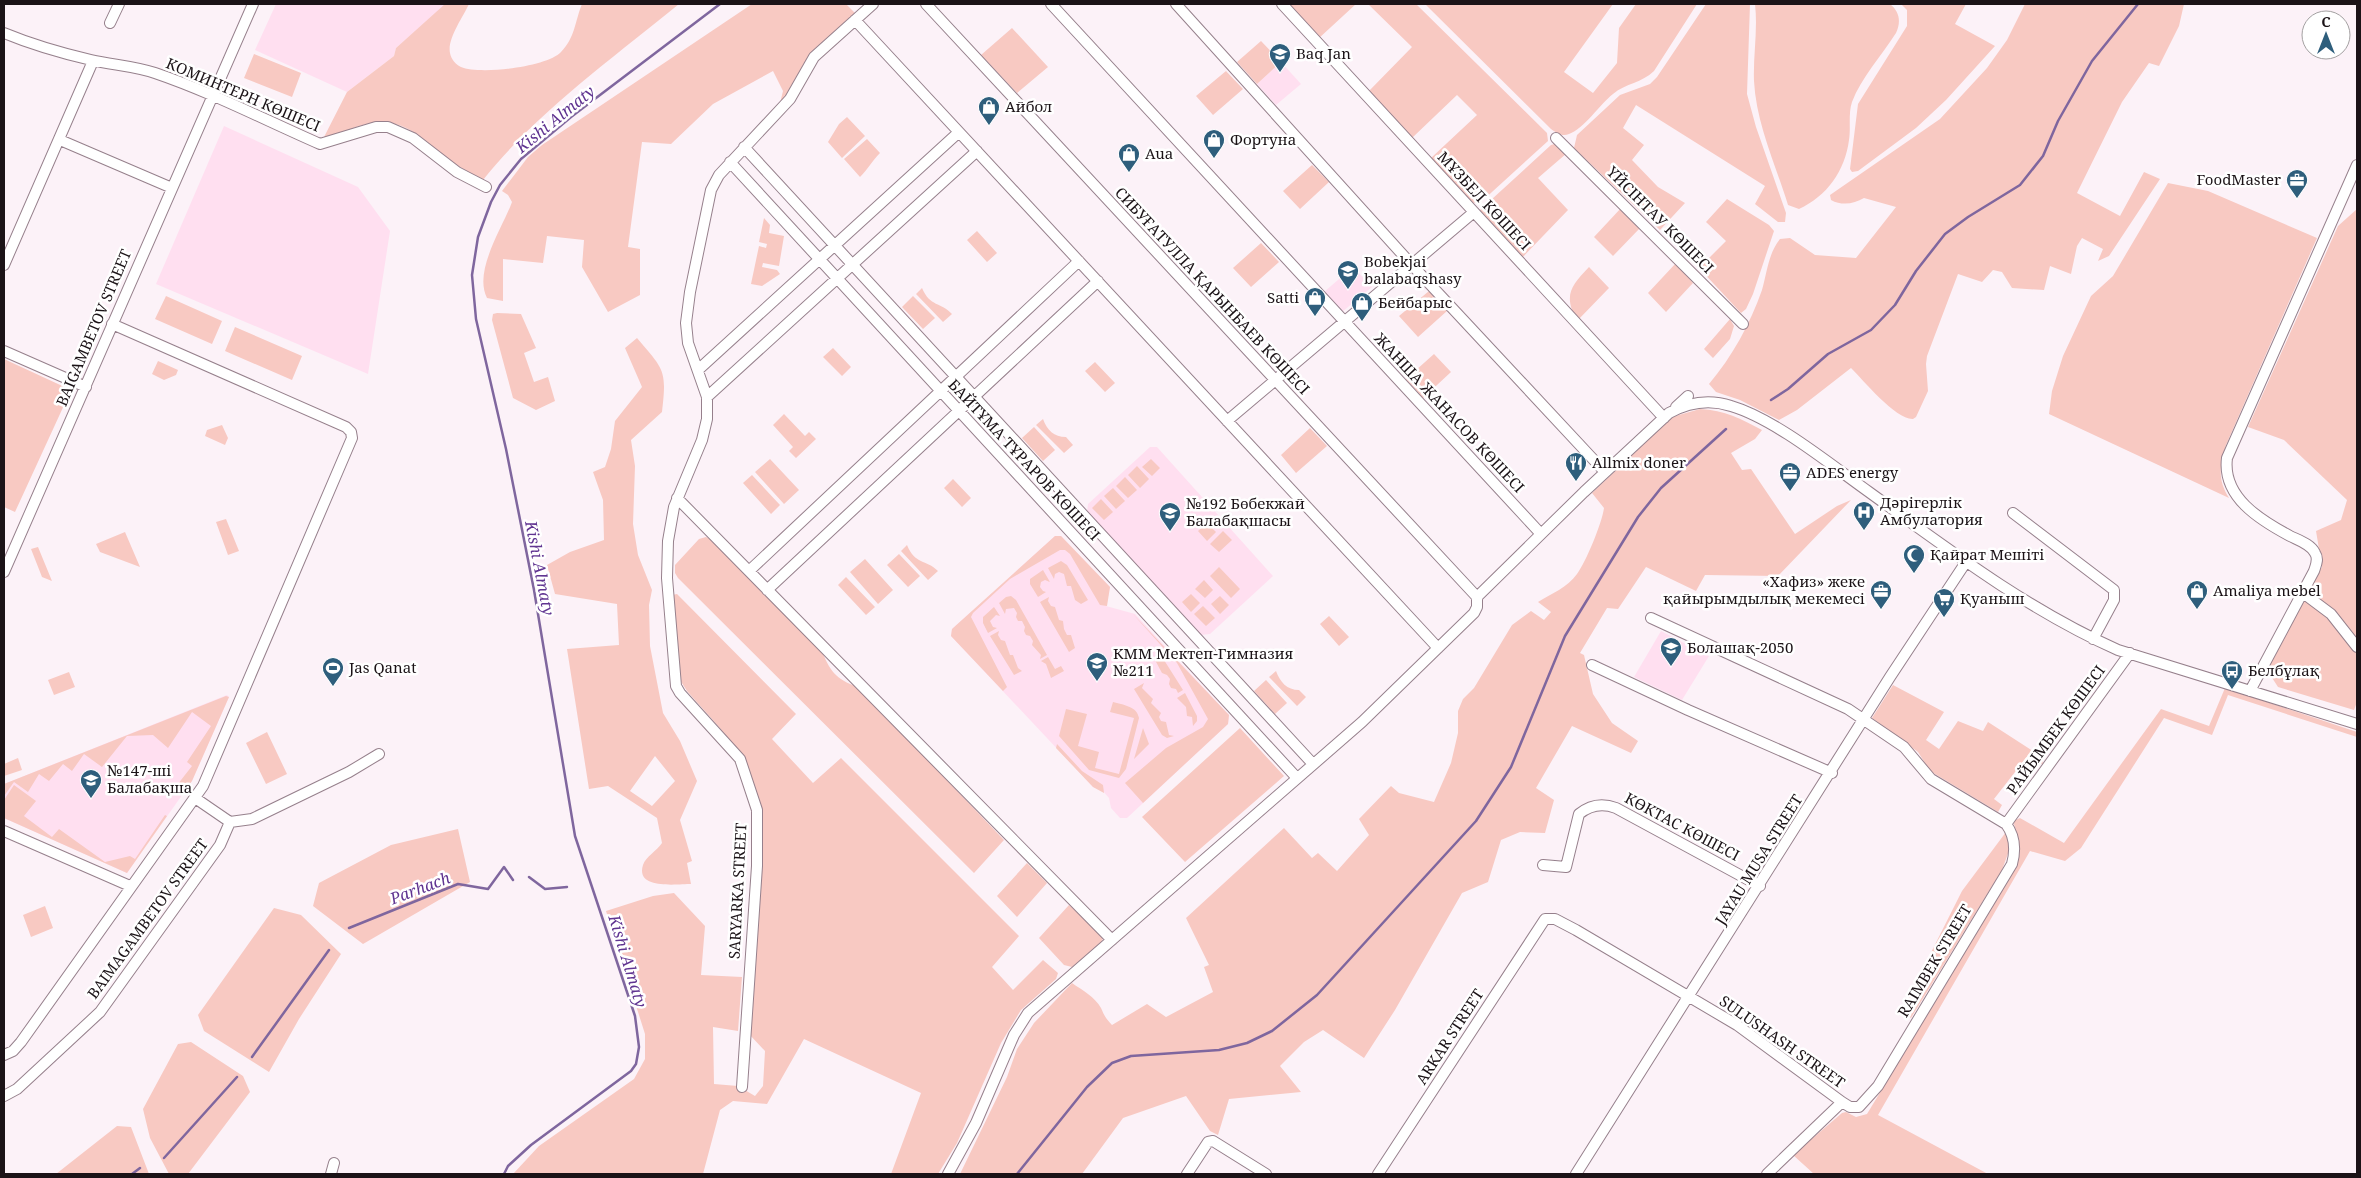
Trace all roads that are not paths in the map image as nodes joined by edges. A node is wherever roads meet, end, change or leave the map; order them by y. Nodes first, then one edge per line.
1 (119, 4) edge
2 (253, 4) edge
3 (873, 4) edge
4 (926, 4) edge
5 (1052, 4) edge
6 (1176, 4) edge
7 (1282, 4) edge
8 (855, 20) junction
9 (110, 23) dead end
10 (4, 33) edge
11 (93, 61) junction
12 (212, 96) junction
13 (959, 132) junction
14 (1556, 138) dead end
15 (60, 140) junction
16 (744, 147) junction
17 (977, 151) junction
18 (730, 162) junction
19 (2357, 165) edge
20 (486, 187) dead end
21 (172, 188) junction
22 (1474, 212) junction
23 (835, 246) junction
24 (820, 260) junction
25 (1079, 261) junction
26 (852, 265) junction
27 (1412, 265) junction
28 (4, 266) edge
29 (837, 279) junction
30 (1098, 281) junction
31 (1344, 322) junction
32 (112, 324) junction
33 (1743, 324) dead end
34 (4, 350) edge
35 (698, 370) junction
36 (956, 377) junction
37 (1275, 380) junction
38 (86, 387) junction
39 (941, 391) junction
40 (974, 396) junction
41 (1688, 396) dead end
42 (707, 397) junction
43 (959, 411) junction
44 (1666, 416) junction
45 (1227, 421) junction
46 (1605, 472) junction
47 (677, 498) junction
48 (2013, 513) dead end
49 (1541, 534) junction
50 (1966, 562) junction
51 (749, 571) junction
52 (4, 572) edge
53 (767, 590) junction
54 (2302, 593) junction
55 (1478, 597) junction
56 (1651, 618) dead end
57 (2093, 639) junction
58 (2357, 647) edge
59 (1438, 648) junction
60 (2130, 654) junction
61 (1592, 665) dead end
62 (2250, 691) junction
63 (1864, 719) junction
64 (2357, 724) edge
65 (379, 754) dead end
66 (1313, 764) junction
67 (1832, 773) junction
68 (1296, 778) junction
69 (195, 798) junction
70 (230, 822) junction
71 (2006, 824) junction
72 (4, 831) edge
73 (1543, 865) dead end
74 (130, 886) junction
75 (1760, 886) junction
76 (1548, 918) joint
77 (1112, 940) junction
78 (1689, 997) junction
79 (4, 1055) edge
80 (742, 1087) dead end
81 (4, 1096) edge
82 (1842, 1102) junction
83 (1859, 1108) joint
84 (334, 1163) dead end
85 (331, 1174) edge
86 (948, 1174) edge
87 (1188, 1174) edge
88 (1266, 1174) edge
89 (1378, 1174) edge
90 (1576, 1174) edge
91 (1767, 1174) edge

1 - 9 street
2 - 12 street, BAIGAMBETOV STREET
3 - 8 street, SARYARKA STREET
4 - 37 street, СИБУҒАТУЛЛА ҚАРЫНБАЕВ КӨШЕСІ
5 - 31 street, ЖАНША ЖАНАСОВ КӨШЕСІ
6 - 27 street
7 - 22 street, МҰЗБЕЛ КӨШЕСІ
8 - 13 street
8 - 16 street, SARYARKA STREET
10 - 11 street, КОМИНТЕРН КӨШЕСІ
11 - 12 street, КОМИНТЕРН КӨШЕСІ
11 - 15 street
12 - 20 street, КОМИНТЕРН КӨШЕСІ
12 - 21 street, BAIGAMBETOV STREET
13 - 17 street
13 - 23 street
14 - 33 street, ҮЙСІНТАУ КӨШЕСІ
15 - 21 street
15 - 28 street
16 - 18 street, SARYARKA STREET
16 - 23 street, БАЙТҰМА ТҰРАРОВ КӨШЕСІ
17 - 25 street
17 - 26 street
18 - 24 street, БАЙТҰМА ТҰРАРОВ КӨШЕСІ
18 - 35 street, SARYARKA STREET
19 - 54 street
21 - 32 street, BAIGAMBETOV STREET
22 - 27 street
22 - 44 street, МҰЗБЕЛ КӨШЕСІ
23 - 24 street
23 - 26 street, БАЙТҰМА ТҰРАРОВ КӨШЕСІ
24 - 29 street, БАЙТҰМА ТҰРАРОВ КӨШЕСІ
24 - 35 street
25 - 30 street
25 - 36 street
26 - 29 street
26 - 36 street, БАЙТҰМА ТҰРАРОВ КӨШЕСІ
27 - 31 street
27 - 46 street
29 - 39 street, БАЙТҰМА ТҰРАРОВ КӨШЕСІ
29 - 42 street
30 - 40 street
30 - 45 street
31 - 37 street
31 - 49 street, ЖАНША ЖАНАСОВ КӨШЕСІ
32 - 38 street, BAIGAMBETOV STREET
32 - 69 street
34 - 38 street
35 - 42 street, SARYARKA STREET
36 - 39 street
36 - 40 street, БАЙТҰМА ТҰРАРОВ КӨШЕСІ
37 - 45 street
37 - 55 street, СИБУҒАТУЛЛА ҚАРЫНБАЕВ КӨШЕСІ
38 - 52 street, BAIGAMBETOV STREET
39 - 43 street, БАЙТҰМА ТҰРАРОВ КӨШЕСІ
39 - 51 street
40 - 43 street
40 - 66 street, БАЙТҰМА ТҰРАРОВ КӨШЕСІ
41 - 44 street
42 - 47 street, SARYARKA STREET
43 - 53 street
43 - 68 street, БАЙТҰМА ТҰРАРОВ КӨШЕСІ
44 - 46 street
44 - 50 street
45 - 59 street
46 - 49 street
47 - 51 street
47 - 80 street, SARYARKA STREET
48 - 57 street
49 - 55 street
50 - 57 street
50 - 63 street, JAYAU MUSA STREET
51 - 53 street
53 - 77 street
54 - 58 street
54 - 62 street
55 - 59 street
56 - 63 street
57 - 60 street
59 - 66 street
60 - 62 street
60 - 71 street, РАЙЫМБЕК КӨШЕСІ
61 - 67 street
62 - 64 street
63 - 67 street, JAYAU MUSA STREET
63 - 71 street
65 - 70 street
66 - 68 street
67 - 75 street, JAYAU MUSA STREET
68 - 77 street
69 - 70 street
69 - 74 street
70 - 81 street, BAIMAGAMBETOV STREET
71 - 83 street, RAIMBEK STREET
72 - 74 street
73 - 75 street, КӨКТАС КӨШЕСІ
74 - 79 street
75 - 78 street, JAYAU MUSA STREET
76 - 78 street, SULUSHASH STREET
76 - 89 street, ARKAR STREET
77 - 86 street
78 - 82 street, SULUSHASH STREET
78 - 90 street, JAYAU MUSA STREET
82 - 83 street, SULUSHASH STREET
82 - 91 street
84 - 85 street
87 - 88 street

